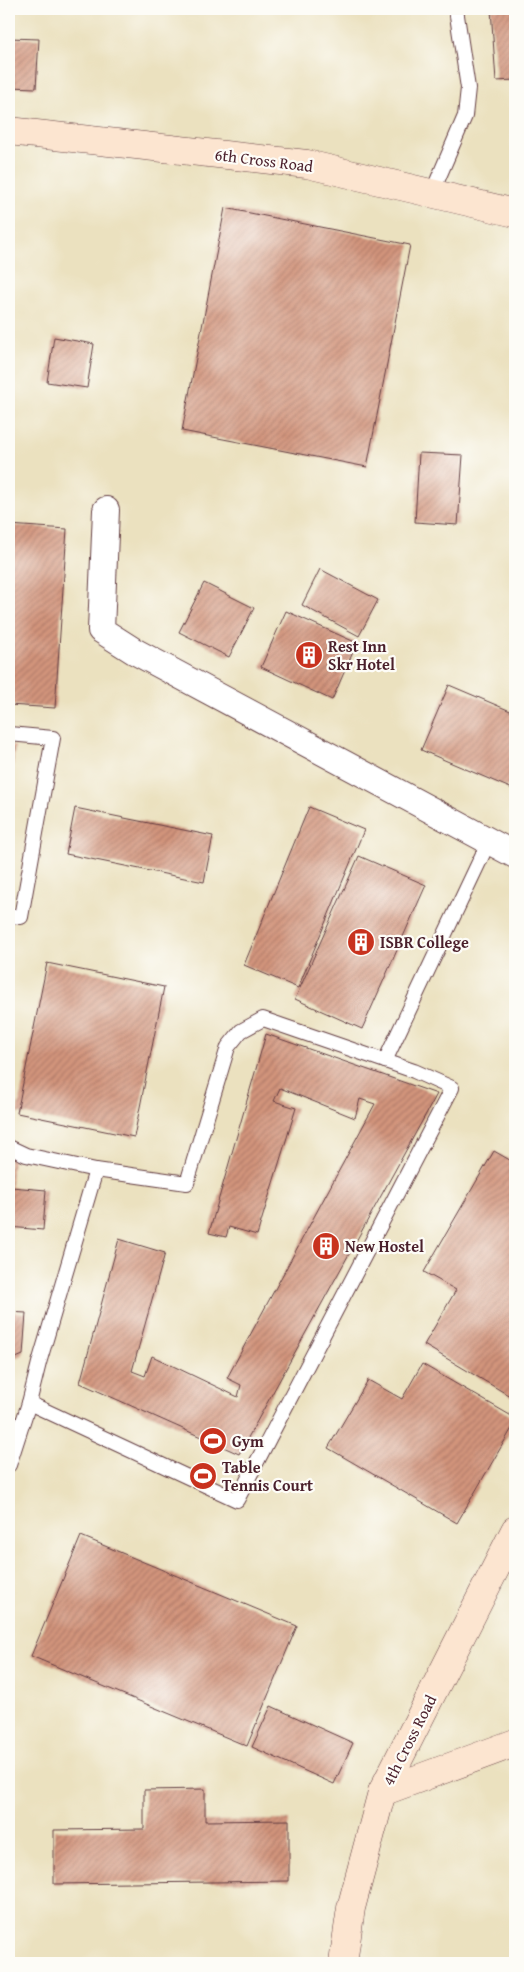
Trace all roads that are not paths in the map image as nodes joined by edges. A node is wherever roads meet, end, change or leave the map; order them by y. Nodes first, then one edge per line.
1 (456, 9) edge
2 (9, 130) edge
3 (432, 193) junction
4 (515, 213) edge
5 (106, 510) dead end
6 (9, 734) edge
7 (489, 841) junction
8 (515, 855) edge
9 (9, 916) edge
10 (385, 1061) junction
11 (9, 1147) edge
12 (96, 1170) junction
13 (29, 1403) junction
14 (9, 1465) edge
15 (515, 1530) edge
16 (515, 1743) edge
17 (382, 1792) junction
18 (343, 1963) edge

1 - 3 lane
2 - 3 street, 6th Cross Road
3 - 4 street, 6th Cross Road
5 - 7 street
6 - 9 lane
7 - 8 street
7 - 10 lane
10 - 12 lane
10 - 13 lane
11 - 12 lane
12 - 13 lane
13 - 14 lane
15 - 17 street, 4th Cross Road
16 - 17 street
17 - 18 street, 4th Cross Road

